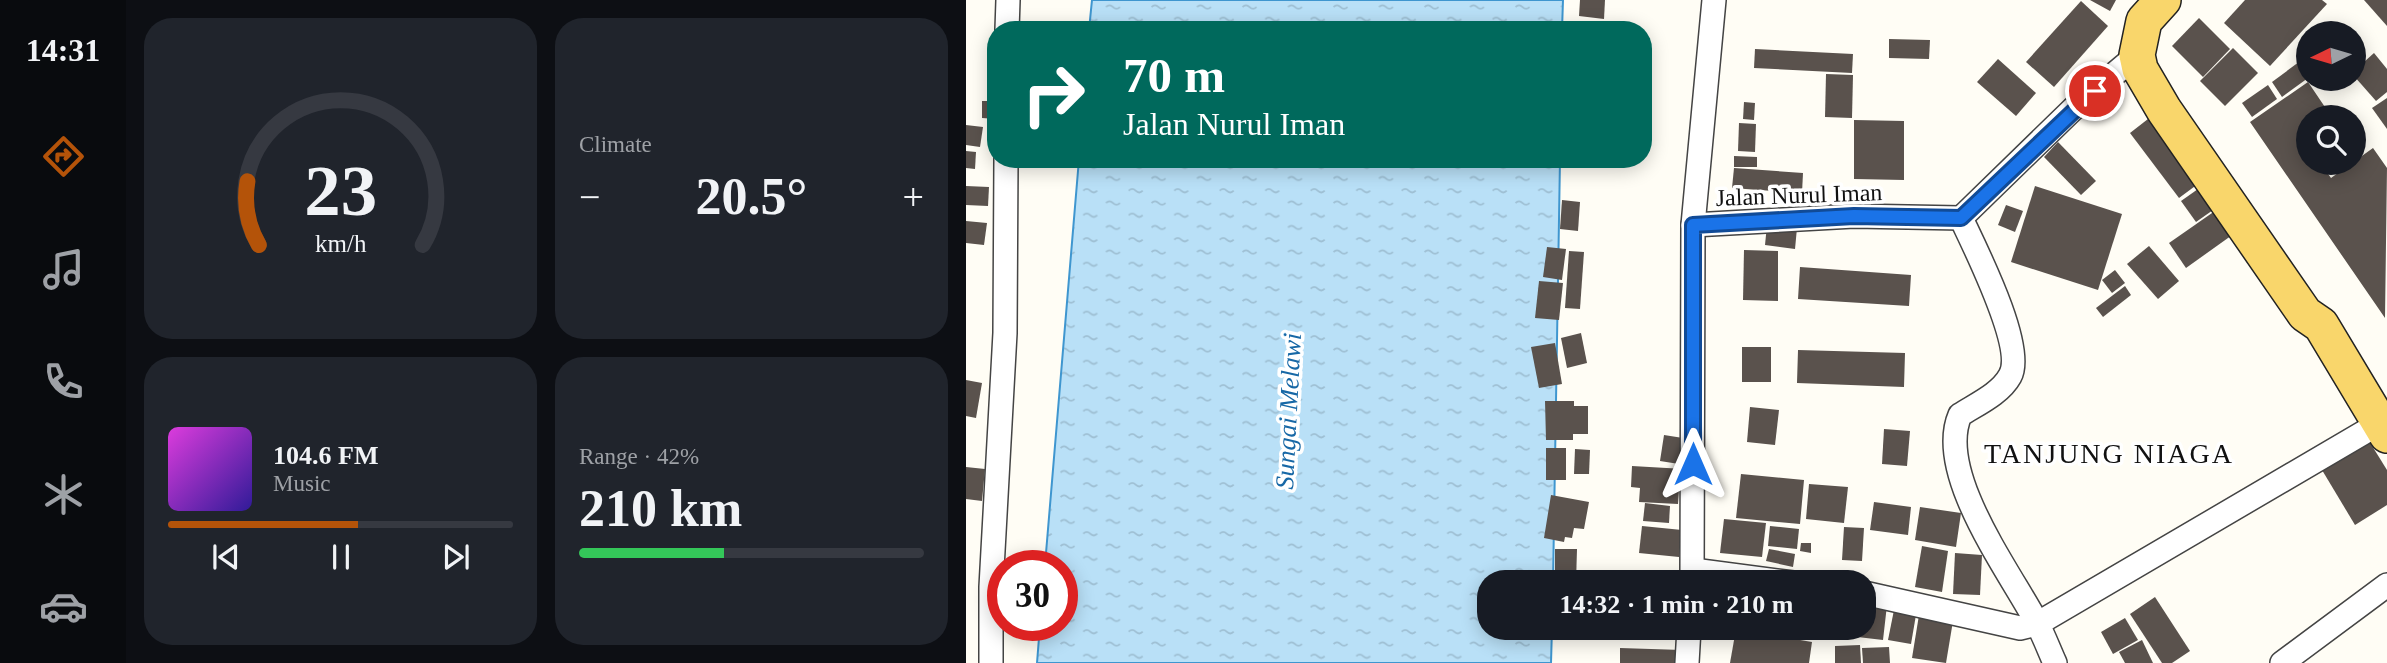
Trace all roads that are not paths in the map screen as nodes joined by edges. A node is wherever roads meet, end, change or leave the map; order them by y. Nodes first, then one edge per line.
1 (1007, 0) edge
2 (1714, 0) edge
3 (2163, 0) edge
4 (2191, 0) edge
5 (1007, 21) edge
6 (2137, 55) junction
7 (1006, 168) edge
8 (1961, 218) junction
9 (1693, 225) junction
10 (2320, 326) junction
11 (2383, 429) edge
12 (1692, 570) edge
13 (2387, 585) edge
14 (1876, 596) edge
15 (2037, 624) junction
16 (1688, 640) edge
17 (991, 663) edge
18 (1687, 663) edge
19 (2055, 663) edge
20 (2282, 663) edge

1 - 5 street
2 - 9 street
3 - 6 main road
4 - 10 main road
6 - 8 street
6 - 10 main road
7 - 17 street
8 - 9 street, Jalan Nurul Iman
8 - 15 street
9 - 12 street
10 - 11 main road
11 - 15 street
13 - 20 street
14 - 15 street
15 - 19 street
16 - 18 street

